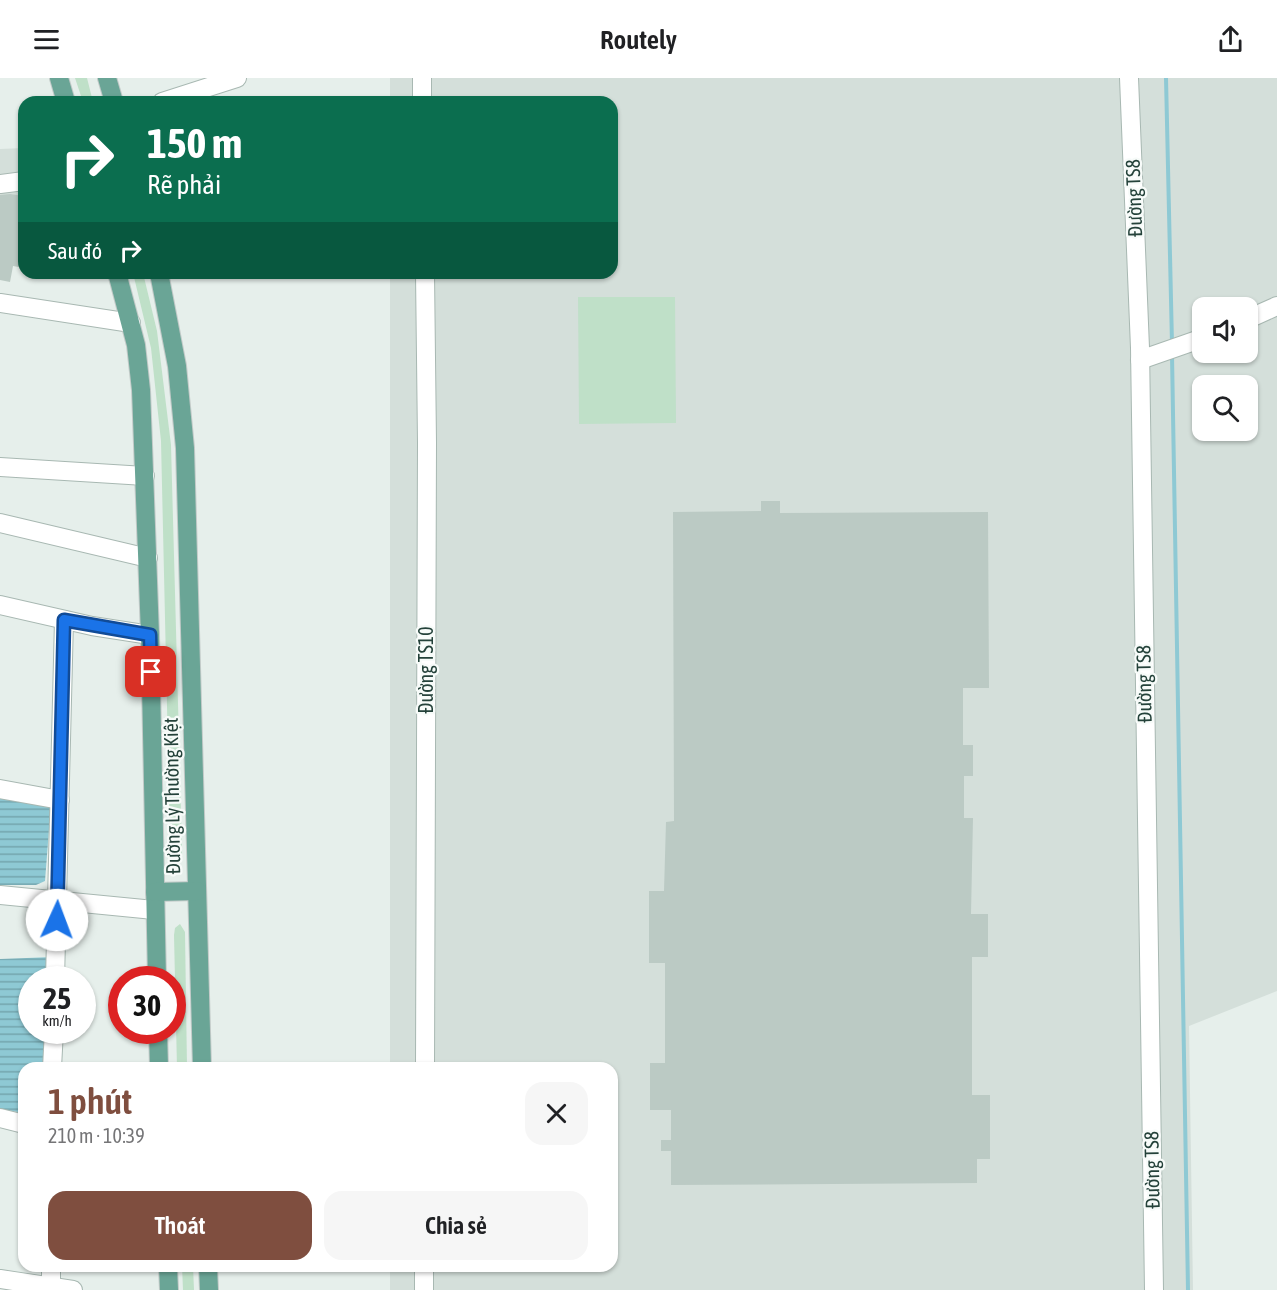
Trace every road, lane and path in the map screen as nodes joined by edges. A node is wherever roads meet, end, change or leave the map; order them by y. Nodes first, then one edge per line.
1 (59, 78) edge
2 (107, 78) edge
3 (237, 78) edge
4 (422, 78) edge
5 (1129, 78) edge
6 (64, 96) edge
7 (112, 96) edge
8 (181, 96) edge
9 (422, 96) edge
10 (18, 182) edge
11 (0, 184) edge
12 (119, 279) edge
13 (160, 279) edge
14 (424, 279) edge
15 (0, 303) edge
16 (1277, 306) edge
17 (1258, 315) edge
18 (131, 323) junction
19 (1192, 343) edge
20 (1148, 357) junction
21 (0, 467) edge
22 (146, 476) junction
23 (0, 523) edge
24 (148, 558) junction
25 (0, 605) edge
26 (64, 620) junction
27 (150, 635) junction
28 (0, 789) edge
29 (60, 800) junction
30 (197, 891) junction
31 (0, 895) edge
32 (58, 900) junction
33 (154, 901) junction
34 (56, 966) edge
35 (156, 966) edge
36 (53, 1044) edge
37 (158, 1044) edge
38 (52, 1062) edge
39 (159, 1062) edge
40 (202, 1062) edge
41 (425, 1062) edge
42 (0, 1118) edge
43 (18, 1122) edge
44 (51, 1272) edge
45 (168, 1272) edge
46 (208, 1272) edge
47 (424, 1272) edge
48 (0, 1279) edge
49 (51, 1286) junction
50 (73, 1290) edge
51 (169, 1290) edge
52 (209, 1290) edge
53 (424, 1290) edge
54 (1154, 1290) edge

1 - 6 main road
2 - 7 main road
3 - 8 street
4 - 9 street
5 - 20 street, Đường TS8
10 - 11 street
12 - 18 main road, Đường Lý Thường Kiệt
13 - 30 main road, Đường Lý Thường Kiệt
14 - 41 street, Đường TS10
15 - 18 street
16 - 17 street
18 - 22 main road, Đường Lý Thường Kiệt
19 - 20 street
20 - 54 street, Đường TS8
21 - 22 street
22 - 24 main road, Đường Lý Thường Kiệt
23 - 24 street
24 - 27 main road, Đường Lý Thường Kiệt
25 - 26 street
26 - 27 street
26 - 29 street
27 - 33 main road, Đường Lý Thường Kiệt
28 - 29 street
29 - 32 street
30 - 33 main road
30 - 40 main road, Đường Lý Thường Kiệt
31 - 32 street
32 - 33 street
32 - 34 street
33 - 35 main road, Đường Lý Thường Kiệt
36 - 38 street
37 - 39 main road
42 - 43 street
44 - 49 street
45 - 51 main road
46 - 52 main road
47 - 53 street
48 - 49 street
49 - 50 street

